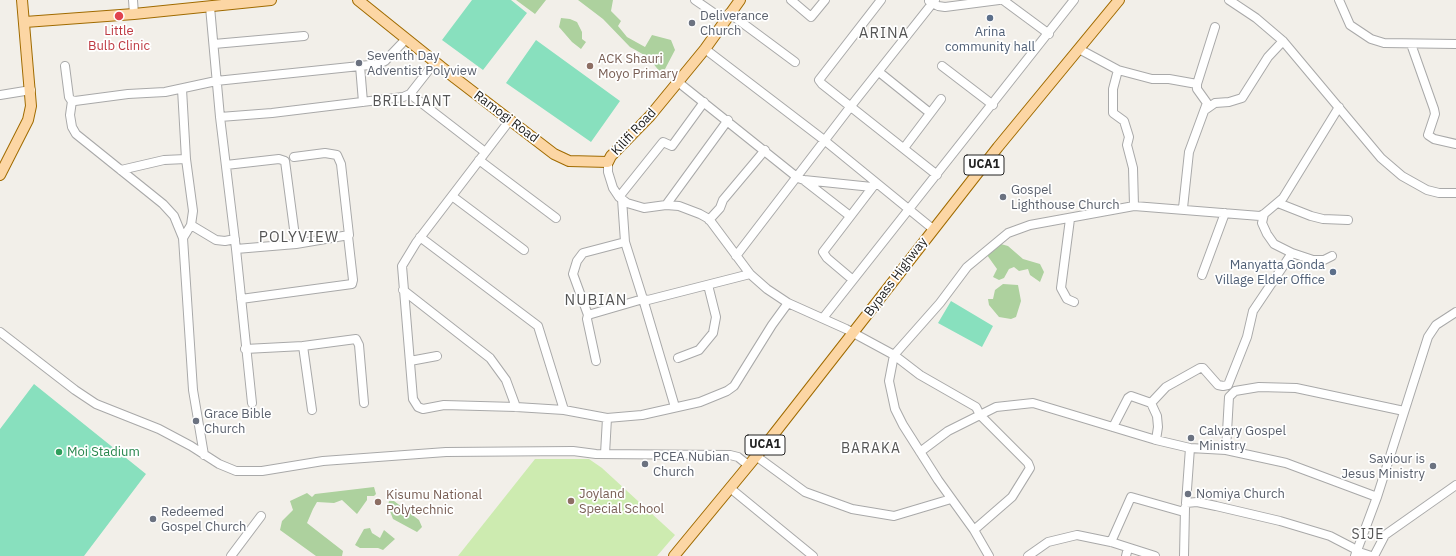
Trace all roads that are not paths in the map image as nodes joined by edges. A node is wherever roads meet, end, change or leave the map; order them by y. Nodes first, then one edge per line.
1 (22, 0) edge
2 (133, 0) edge
3 (271, 0) edge
4 (358, 0) edge
5 (696, 0) edge
6 (740, 0) edge
7 (825, 0) edge
8 (881, 0) edge
9 (1000, 0) edge
10 (1003, 0) edge
11 (1074, 0) edge
12 (1119, 0) edge
13 (1229, 0) edge
14 (1339, 0) edge
15 (794, 1) edge
16 (932, 1) edge
17 (210, 7) junction
18 (134, 14) junction
19 (727, 17) junction
20 (25, 22) junction
21 (1215, 28) dead end
22 (1049, 34) junction
23 (304, 36) dead end
24 (406, 39) junction
25 (1283, 41) junction
26 (214, 44) junction
27 (1411, 44) junction
28 (1456, 44) edge
29 (705, 49) junction
30 (1079, 49) junction
31 (435, 62) junction
32 (795, 62) dead end
33 (65, 66) dead end
34 (360, 66) junction
35 (942, 66) dead end
36 (1118, 70) junction
37 (879, 72) junction
38 (216, 81) junction
39 (678, 82) junction
40 (1197, 84) junction
41 (182, 89) junction
42 (31, 90) junction
43 (410, 94) junction
44 (0, 95) edge
45 (941, 100) dead end
46 (72, 101) junction
47 (363, 102) junction
48 (704, 102) junction
49 (993, 105) junction
50 (851, 106) junction
51 (1339, 107) junction
52 (1205, 110) junction
53 (930, 113) junction
54 (220, 117) junction
55 (510, 120) junction
56 (728, 120) junction
57 (824, 140) junction
58 (1456, 144) edge
59 (904, 148) junction
60 (765, 150) junction
61 (485, 152) junction
62 (294, 157) dead end
63 (186, 159) junction
64 (479, 160) junction
65 (608, 162) junction
66 (226, 165) junction
67 (121, 170) junction
68 (0, 175) edge
69 (937, 175) junction
70 (796, 176) junction
71 (804, 180) junction
72 (874, 185) junction
73 (1456, 193) edge
74 (452, 196) junction
75 (621, 198) junction
76 (1278, 203) junction
77 (666, 205) junction
78 (1134, 206) junction
79 (1183, 208) junction
80 (909, 209) junction
81 (1225, 213) junction
82 (1264, 214) junction
83 (850, 216) junction
84 (556, 218) dead end
85 (1070, 219) junction
86 (709, 220) junction
87 (1348, 220) dead end
88 (191, 225) junction
89 (933, 229) junction
90 (348, 236) junction
91 (420, 237) junction
92 (183, 238) junction
93 (235, 239) junction
94 (625, 242) junction
95 (296, 244) junction
96 (236, 249) junction
97 (524, 250) dead end
98 (1292, 254) junction
99 (736, 256) junction
100 (1332, 256) dead end
101 (750, 274) junction
102 (1202, 276) dead end
103 (853, 280) junction
104 (708, 285) junction
105 (403, 290) junction
106 (241, 299) junction
107 (643, 299) junction
108 (1074, 302) dead end
109 (788, 303) junction
110 (1456, 312) edge
111 (588, 315) junction
112 (823, 318) junction
113 (0, 332) edge
114 (853, 333) junction
115 (303, 346) junction
116 (245, 349) junction
117 (894, 355) junction
118 (437, 356) dead end
119 (678, 358) dead end
120 (410, 361) junction
121 (596, 361) dead end
122 (252, 403) dead end
123 (364, 403) dead end
124 (1151, 403) junction
125 (516, 407) junction
126 (675, 407) junction
127 (312, 410) dead end
128 (564, 410) junction
129 (1404, 411) junction
130 (980, 415) junction
131 (606, 418) junction
132 (1113, 428) junction
133 (1156, 440) junction
134 (1190, 448) junction
135 (1226, 450) junction
136 (920, 452) junction
137 (605, 454) junction
138 (204, 455) junction
139 (756, 456) junction
140 (748, 465) junction
141 (1456, 485) edge
142 (730, 488) junction
143 (1377, 497) junction
144 (951, 499) junction
145 (1186, 503) junction
146 (1184, 512) junction
147 (261, 516) dead end
148 (974, 530) junction
149 (1112, 542) junction
150 (1127, 552) edge
151 (1356, 552) edge
152 (231, 556) edge
153 (674, 556) edge
154 (813, 556) edge
155 (989, 556) edge
156 (1028, 556) edge
157 (1155, 556) edge
158 (1184, 556) edge
159 (1372, 556) edge

1 - 20 main road
2 - 18 street
3 - 17 main road
4 - 24 main road, Ramogi Road
5 - 19 street
6 - 19 main road, Kilifi Road
7 - 15 street
8 - 50 street
9 - 16 street
10 - 22 street
11 - 22 street
12 - 30 main road, Bypass Highway / UCA1
13 - 25 street
14 - 27 street
16 - 37 street
17 - 18 main road
17 - 26 street
18 - 20 main road
19 - 29 main road, Kilifi Road
19 - 32 street
20 - 42 main road
21 - 40 street
22 - 49 street
23 - 26 street
24 - 31 main road, Ramogi Road
24 - 34 street
25 - 51 street
25 - 52 street
26 - 38 street
27 - 28 street
27 - 58 street
29 - 39 main road, Kilifi Road
29 - 57 street
30 - 36 street
30 - 89 main road, Bypass Highway / UCA1
31 - 43 street
31 - 55 main road, Ramogi Road
33 - 46 street
34 - 38 street
34 - 47 street
35 - 49 street
36 - 40 street
36 - 78 street
37 - 50 street
37 - 53 street
38 - 41 street
38 - 54 street
39 - 48 street
39 - 65 main road, Kilifi Road
40 - 52 street
41 - 46 street
41 - 63 street
42 - 44 street
42 - 68 main road
43 - 47 street
43 - 61 street
45 - 53 street
46 - 67 street
47 - 54 street
48 - 56 street
48 - 75 street
49 - 69 street
50 - 57 street
50 - 59 street
51 - 73 street
51 - 76 street
52 - 79 street
53 - 59 street
54 - 66 street
55 - 61 street
55 - 65 main road, Ramogi Road
56 - 60 street
56 - 77 street
57 - 70 street
57 - 72 street
59 - 69 street
60 - 70 street
60 - 86 street
61 - 64 street
62 - 90 street
63 - 67 street
63 - 88 street
64 - 74 street
64 - 84 street
65 - 75 street, Kilifi Road
66 - 93 street
66 - 95 street
67 - 92 street
69 - 80 street
70 - 71 street
70 - 99 street
71 - 72 street
71 - 83 street
72 - 80 street
72 - 83 street
74 - 91 street
74 - 97 street
75 - 77 street
75 - 94 street
76 - 82 street
76 - 87 street
77 - 86 street
78 - 79 street
78 - 85 street
79 - 81 street
80 - 89 street
80 - 103 street
81 - 82 street
81 - 102 street
82 - 98 street
83 - 103 street
85 - 108 street
85 - 117 street
86 - 99 street
88 - 92 street
88 - 93 street
89 - 114 main road, Bypass Highway / UCA1
90 - 95 street
90 - 106 street
91 - 105 street
91 - 128 street
92 - 138 street
93 - 96 street
94 - 107 street
94 - 111 street
95 - 96 street
96 - 106 street
98 - 100 street
98 - 124 street
99 - 101 street
101 - 104 street
101 - 109 street
103 - 112 street
104 - 107 street
104 - 119 street
105 - 120 street
105 - 125 street
106 - 116 street
107 - 111 street
107 - 126 street
109 - 112 street
109 - 126 street
110 - 129 street
111 - 121 street
112 - 114 street
113 - 138 street
114 - 117 street
114 - 139 main road, Bypass Highway / UCA1
115 - 116 street
115 - 123 street
115 - 127 street
116 - 122 street
117 - 130 street
117 - 136 street
118 - 120 street
120 - 125 street
124 - 132 street
124 - 133 street
125 - 128 street
126 - 131 street
128 - 131 street
129 - 135 street
129 - 143 street
130 - 132 street
130 - 136 street
130 - 148 street
131 - 137 street
132 - 133 street
133 - 134 street
134 - 135 street
134 - 145 street
135 - 143 street
136 - 144 street
137 - 138 street
137 - 140 street
139 - 140 main road, Bypass Highway / UCA1
139 - 144 street
140 - 142 main road, Bypass Highway / UCA1
141 - 159 street
142 - 153 main road, Bypass Highway / UCA1
142 - 154 street
143 - 151 street
144 - 148 street
145 - 146 street
145 - 151 street
146 - 149 street
146 - 158 street
147 - 152 street
148 - 155 street
149 - 150 street
149 - 156 street
150 - 157 street
151 - 159 street

